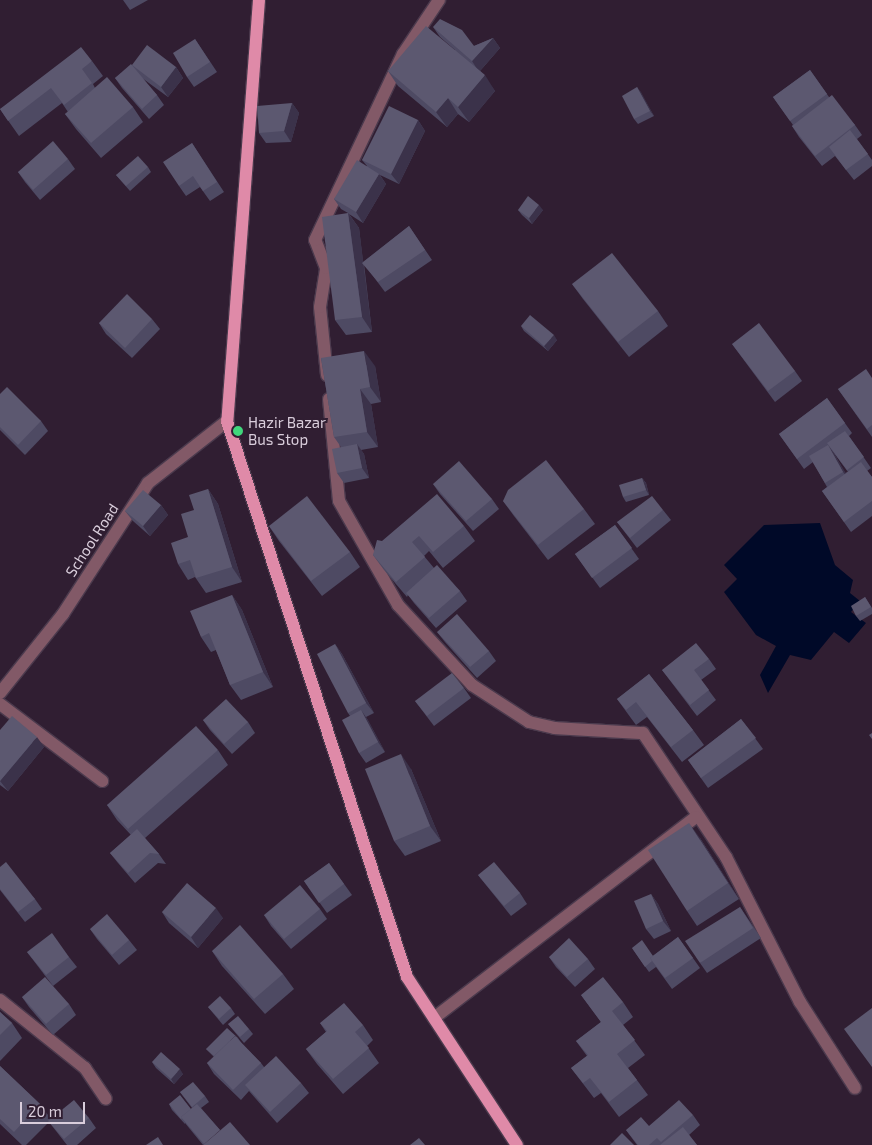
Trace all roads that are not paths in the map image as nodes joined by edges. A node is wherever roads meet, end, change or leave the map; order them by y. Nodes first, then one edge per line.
1 (259, 0) edge
2 (438, 0) edge
3 (227, 421) junction
4 (0, 693) edge
5 (0, 704) edge
6 (102, 781) dead end
7 (696, 817) junction
8 (0, 1000) edge
9 (434, 1018) junction
10 (855, 1088) dead end
11 (106, 1100) dead end
12 (516, 1145) edge

1 - 3 main road
2 - 7 street
3 - 4 street, School Road
3 - 9 main road
5 - 6 street
7 - 9 street
7 - 10 street
8 - 11 street
9 - 12 main road

